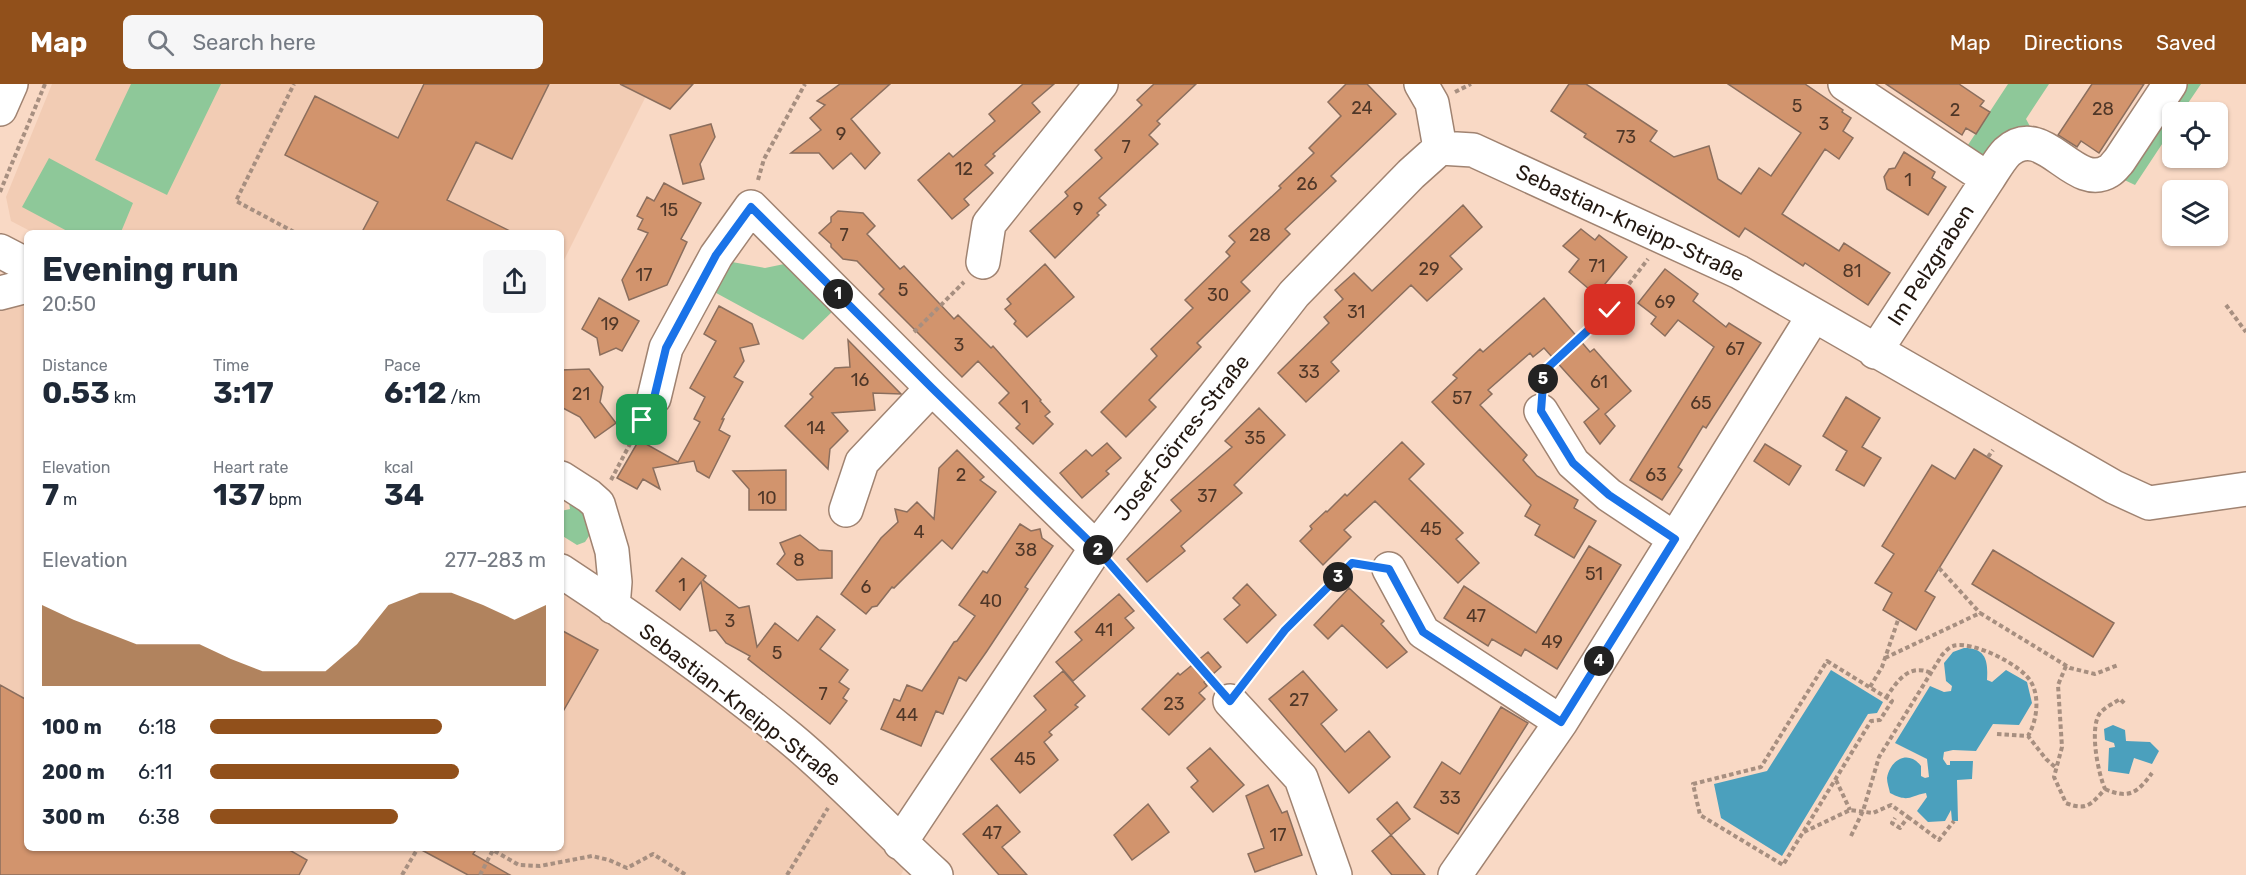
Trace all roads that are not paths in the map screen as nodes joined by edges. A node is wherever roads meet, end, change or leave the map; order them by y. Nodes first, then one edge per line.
1 (10, 84) edge
2 (1101, 84) edge
3 (1421, 84) edge
4 (1845, 84) edge
5 (2170, 84) edge
6 (0, 109) edge
7 (1440, 148) junction
8 (1988, 179) junction
9 (0, 251) edge
10 (983, 262) road end
11 (24, 263) edge
12 (24, 287) edge
13 (0, 293) edge
14 (1815, 315) junction
15 (1875, 352) junction
16 (932, 388) junction
17 (654, 398) road end
18 (1541, 411) road end
19 (564, 483) edge
20 (2246, 489) edge
21 (846, 510) dead end
22 (1675, 539) junction
23 (1096, 548) junction
24 (1389, 569) road end
25 (564, 573) edge
26 (613, 607) junction
27 (1230, 701) road end
28 (1561, 722) junction
29 (900, 843) junction
30 (936, 875) edge
31 (1335, 875) edge
32 (1455, 875) edge

1 - 6 street
2 - 10 street
3 - 7 street
4 - 8 street
5 - 8 street, Im Pelzgraben
7 - 14 street, Sebastian-Kneipp-Straße
7 - 23 street, Josef-Görres-Straße
8 - 15 street, Im Pelzgraben
9 - 11 street
12 - 13 street
14 - 15 street, Sebastian-Kneipp-Straße
14 - 22 street
15 - 20 street, Sebastian-Kneipp-Straße
16 - 17 street
16 - 21 street
16 - 23 street
18 - 22 street
19 - 26 street
22 - 28 street
23 - 29 street, Josef-Görres-Straße
24 - 28 street
25 - 26 street, Sebastian-Kneipp-Straße
26 - 29 street, Sebastian-Kneipp-Straße
27 - 31 street
28 - 32 street
29 - 30 street, Sebastian-Kneipp-Straße

